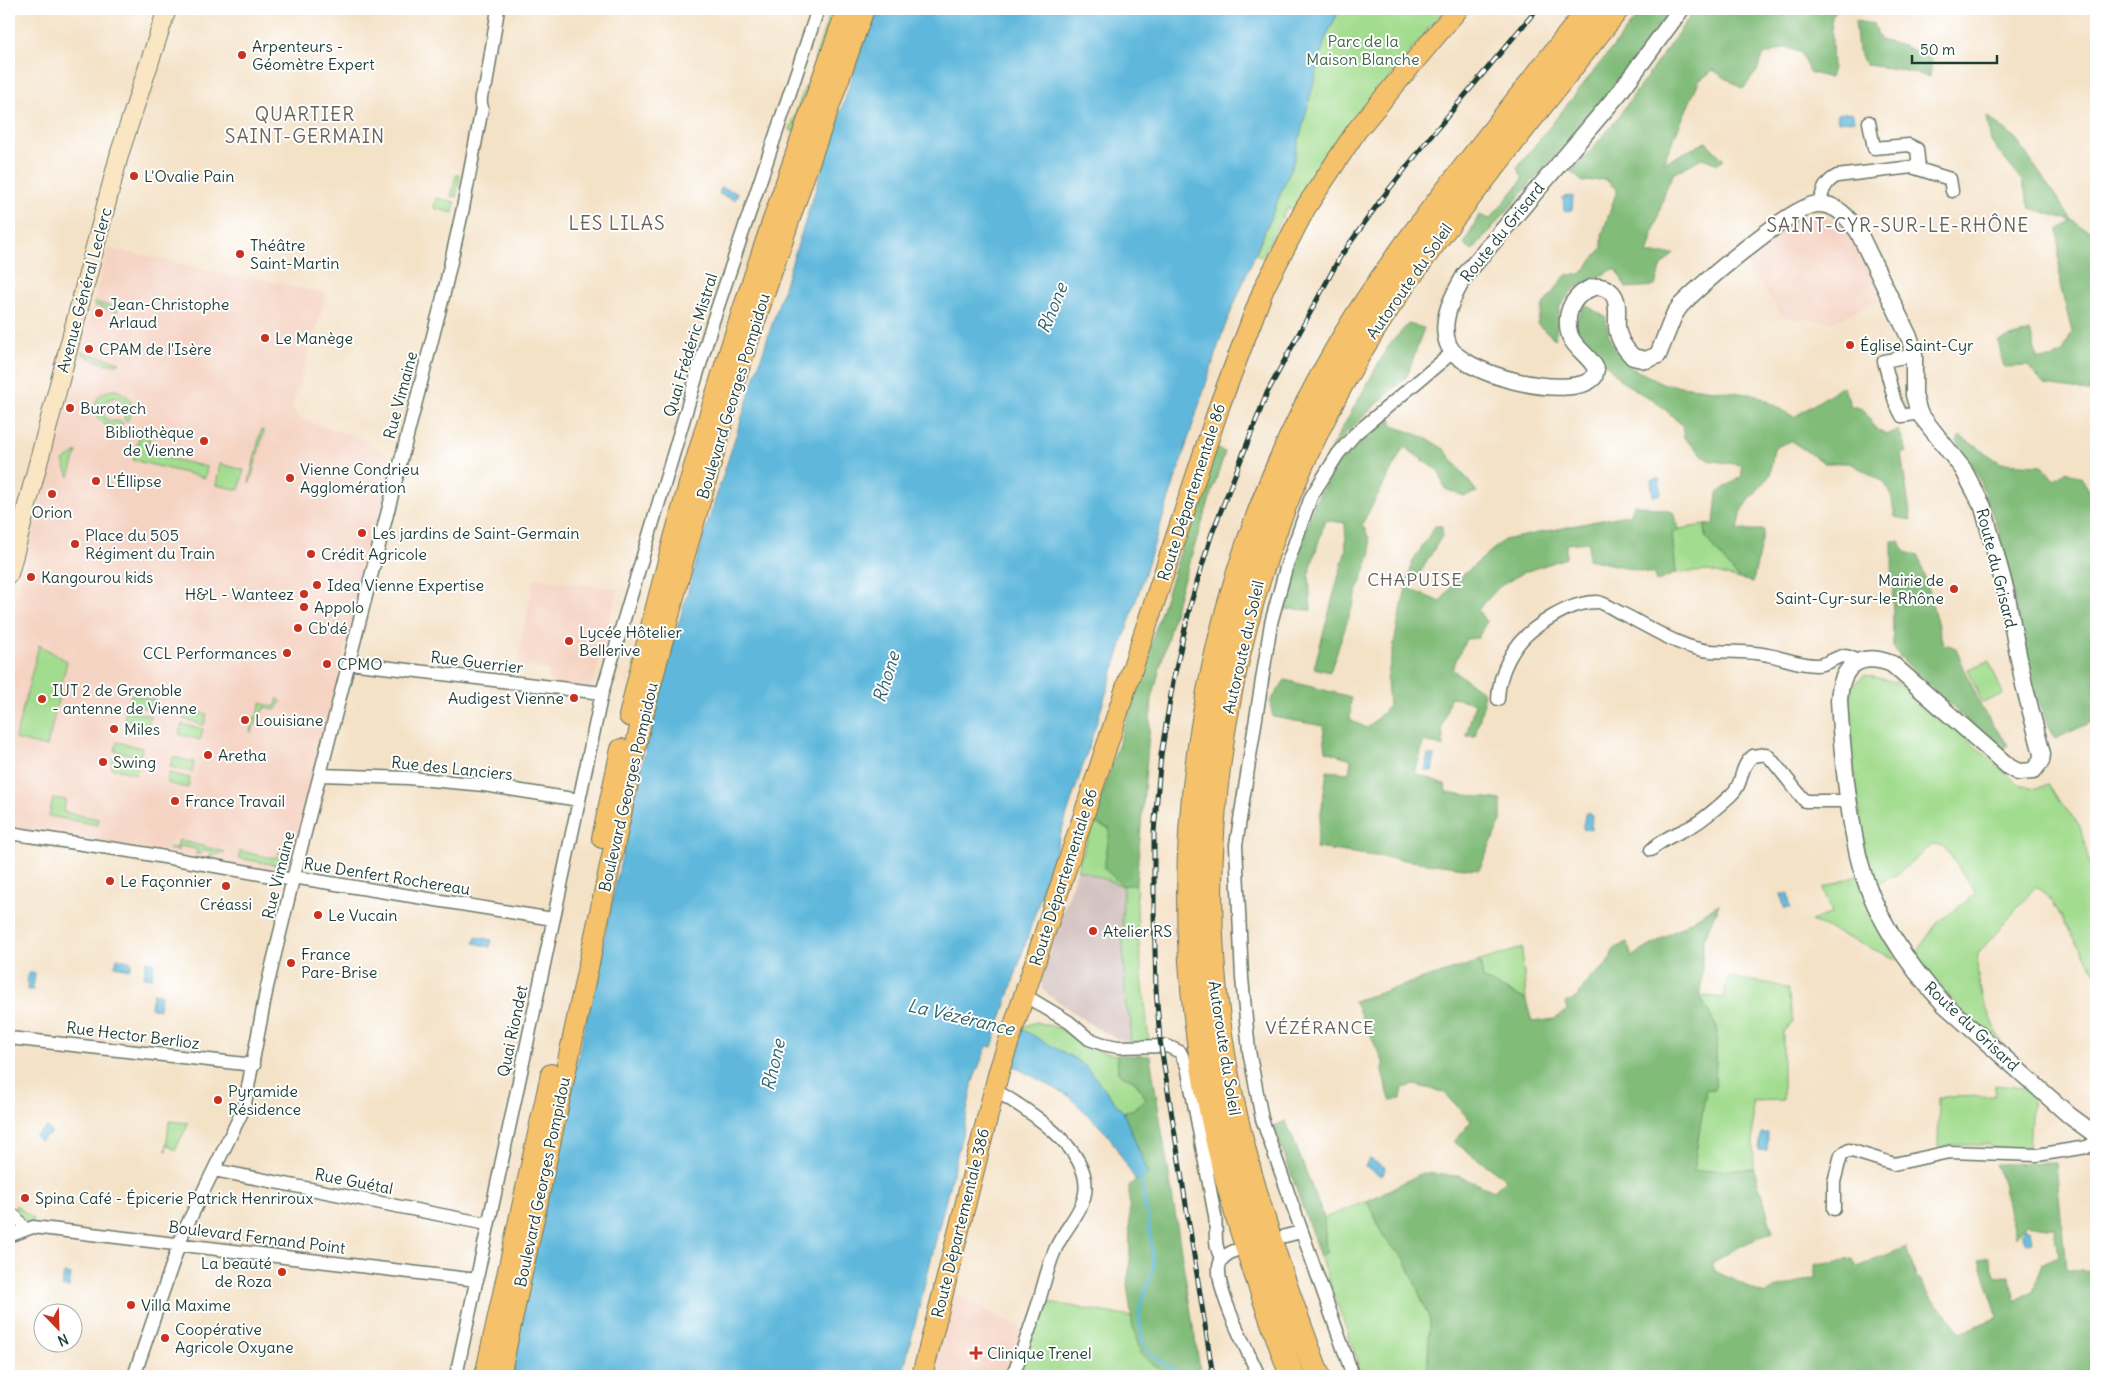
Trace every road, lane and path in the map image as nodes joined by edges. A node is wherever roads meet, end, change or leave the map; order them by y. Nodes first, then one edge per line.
1 (167, 9) edge
2 (498, 9) edge
3 (818, 9) edge
4 (846, 9) edge
5 (864, 9) edge
6 (1458, 9) edge
7 (1590, 9) edge
8 (1617, 9) edge
9 (1681, 9) edge
10 (1869, 122) dead end
11 (1919, 168) junction
12 (1952, 191) dead end
13 (1820, 204) junction
14 (1453, 352) junction
15 (1914, 355) junction
16 (1919, 414) junction
17 (9, 574) edge
18 (1857, 662) junction
19 (349, 663) junction
20 (602, 693) junction
21 (1498, 699) dead end
22 (320, 775) junction
23 (579, 800) junction
24 (1850, 801) junction
25 (9, 833) edge
26 (1652, 850) dead end
27 (293, 878) junction
28 (553, 919) junction
29 (1024, 995) junction
30 (1014, 1022) joint
31 (9, 1038) edge
32 (254, 1065) junction
33 (996, 1080) junction
34 (2096, 1135) edge
35 (2096, 1142) edge
36 (214, 1170) junction
37 (1834, 1209) dead end
38 (9, 1211) edge
39 (487, 1224) junction
40 (29, 1228) junction
41 (1301, 1232) junction
42 (9, 1236) edge
43 (1285, 1236) dead end
44 (179, 1244) junction
45 (1234, 1251) dead end
46 (1222, 1259) junction
47 (477, 1280) junction
48 (134, 1376) edge
49 (456, 1376) edge
50 (485, 1376) edge
51 (500, 1376) edge
52 (922, 1376) edge
53 (1013, 1376) edge
54 (1259, 1376) edge
55 (1292, 1376) edge
56 (1318, 1376) edge
57 (1353, 1376) edge

1 - 17 main road, Avenue Général Leclerc
2 - 19 street, Rue Vimaine
3 - 20 street, Quai Frédéric Mistral
4 - 50 main road, Boulevard Georges Pompidou
5 - 51 main road, Boulevard Georges Pompidou
6 - 29 main road, Route Départementale 86
7 - 55 highway, Autoroute du Soleil
8 - 56 highway, Autoroute du Soleil
9 - 14 street, Route du Grisard
10 - 11 street
11 - 12 street
11 - 13 street
13 - 14 street
13 - 15 street, Route du Grisard
14 - 41 street
15 - 16 street, Route du Grisard
15 - 16 street
16 - 18 street, Route du Grisard
18 - 21 street
18 - 24 street, Route du Grisard
19 - 20 street, Rue Guerrier
19 - 22 street, Rue Vimaine
20 - 23 street, Quai Riondet
22 - 23 street, Rue des Lanciers
22 - 27 street, Rue Vimaine
23 - 28 street, Quai Riondet
24 - 26 street
24 - 34 street, Route du Grisard
25 - 27 street, Rue Denfert Rochereau
27 - 28 street, Rue Denfert Rochereau
27 - 32 street, Rue Vimaine
28 - 39 street, Quai Riondet
29 - 30 main road, Route Départementale 86
29 - 46 street
30 - 33 main road, Route Départementale 386
31 - 32 street, Rue Hector Berlioz
32 - 36 street, Rue Vimaine
33 - 52 main road, Route Départementale 386
33 - 53 street
35 - 37 street
36 - 39 street, Rue Guétal
36 - 44 street, Rue Vimaine
38 - 40 street
39 - 47 street, Quai Riondet
40 - 42 street
40 - 44 street, Boulevard Fernand Point
41 - 43 street
41 - 57 street
44 - 47 street, Boulevard Fernand Point
44 - 48 street, Rue Vimaine
45 - 46 street
46 - 54 street
47 - 49 street, Quai Riondet

